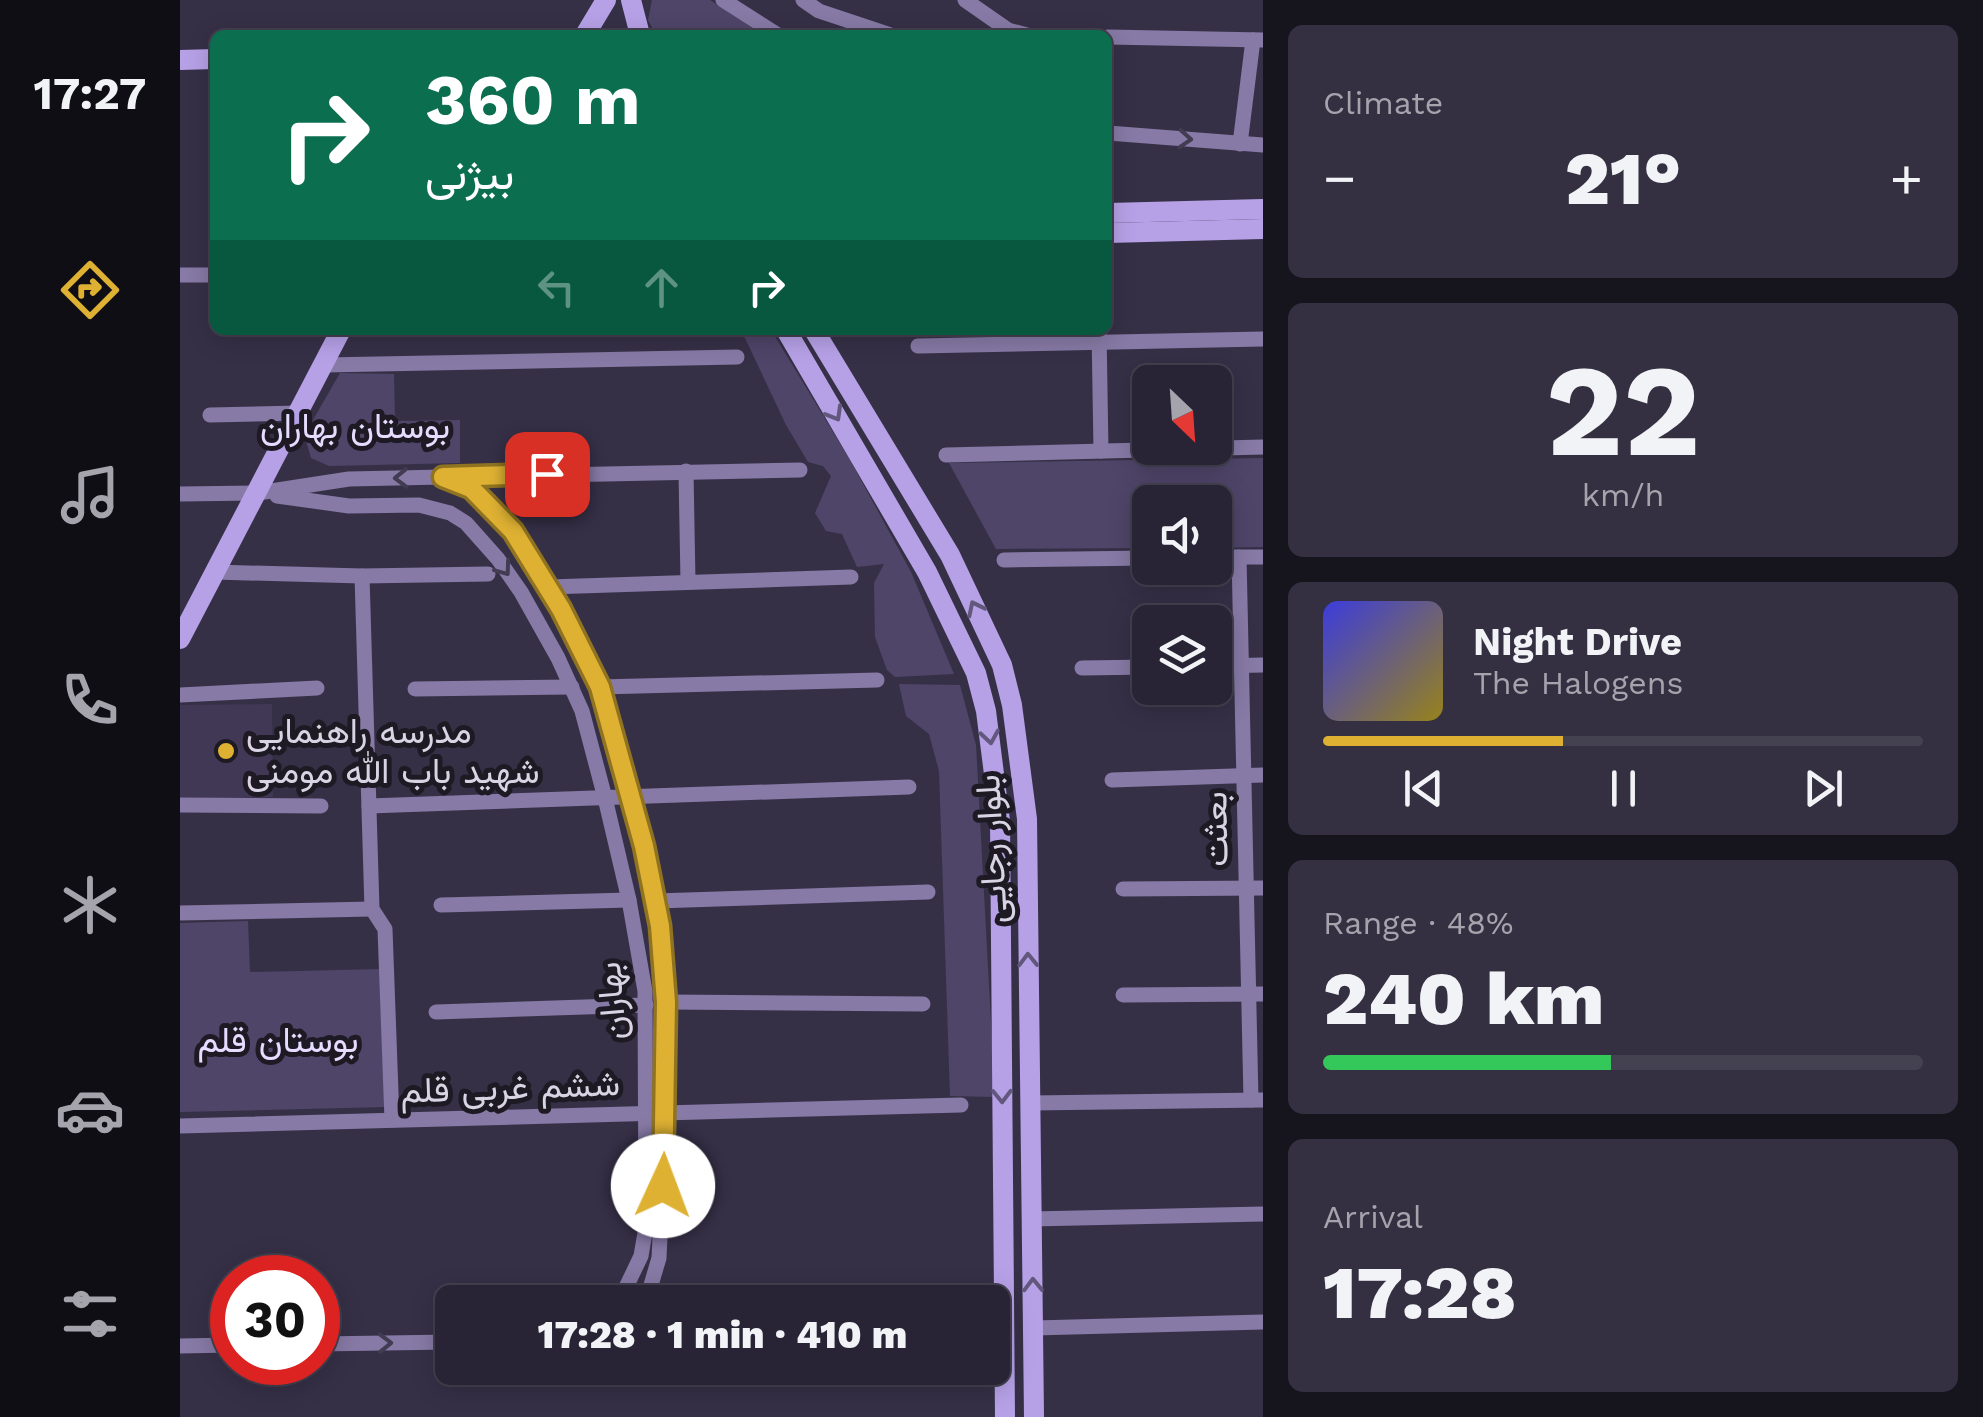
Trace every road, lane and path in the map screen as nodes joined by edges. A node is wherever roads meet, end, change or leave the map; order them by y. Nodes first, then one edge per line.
1 (606, 0) edge
2 (631, 0) edge
3 (723, 0) edge
4 (803, 0) edge
5 (965, 0) edge
6 (589, 30) edge
7 (639, 30) edge
8 (770, 30) edge
9 (875, 30) edge
10 (1008, 30) edge
11 (1112, 37) edge
12 (1258, 40) edge
13 (210, 59) edge
14 (180, 60) edge
15 (1112, 134) edge
16 (1240, 144) junction
17 (1263, 146) edge
18 (1263, 208) edge
19 (1112, 213) edge
20 (1263, 229) edge
21 (1112, 233) edge
22 (180, 275) edge
23 (210, 275) edge
24 (339, 335) edge
25 (789, 335) edge
26 (817, 335) edge
27 (1099, 336) edge
28 (1263, 340) edge
29 (918, 346) dead end
30 (737, 357) dead end
31 (324, 365) junction
32 (300, 412) junction
33 (210, 414) dead end
34 (1263, 446) edge
35 (1101, 451) junction
36 (946, 455) dead end
37 (800, 470) dead end
38 (686, 471) junction
39 (443, 477) junction
40 (349, 479) junction
41 (258, 493) junction
42 (180, 494) edge
43 (349, 506) junction
44 (1232, 557) edge
45 (1239, 557) junction
46 (1263, 557) edge
47 (1132, 558) edge
48 (1004, 560) dead end
49 (214, 572) junction
50 (488, 574) dead end
51 (362, 576) junction
52 (851, 577) dead end
53 (688, 582) junction
54 (548, 587) junction
55 (180, 639) edge
56 (1002, 665) junction
57 (1232, 666) edge
58 (1241, 666) junction
59 (1263, 666) edge
60 (1132, 667) edge
61 (1082, 668) dead end
62 (976, 673) junction
63 (877, 680) dead end
64 (572, 687) junction
65 (600, 687) junction
66 (317, 688) dead end
67 (415, 689) dead end
68 (180, 695) edge
69 (1263, 775) edge
70 (1244, 776) junction
71 (1112, 780) dead end
72 (909, 787) dead end
73 (631, 797) junction
74 (606, 798) junction
75 (180, 804) edge
76 (322, 806) dead end
77 (368, 806) junction
78 (1255, 888) edge
79 (1123, 889) dead end
80 (928, 892) dead end
81 (629, 900) junction
82 (656, 900) junction
83 (441, 904) dead end
84 (372, 909) junction
85 (180, 914) edge
86 (1256, 994) edge
87 (1123, 995) dead end
88 (666, 1002) junction
89 (922, 1004) dead end
90 (646, 1005) junction
91 (436, 1012) dead end
92 (1257, 1100) edge
93 (1030, 1103) junction
94 (961, 1105) dead end
95 (666, 1112) junction
96 (645, 1113) junction
97 (392, 1120) junction
98 (180, 1126) edge
99 (1263, 1214) edge
100 (1031, 1219) junction
101 (629, 1285) edge
102 (651, 1285) edge
103 (998, 1285) edge
104 (1263, 1322) edge
105 (1034, 1328) junction
106 (435, 1342) edge
107 (340, 1344) edge
108 (210, 1345) edge
109 (180, 1346) edge
110 (1002, 1385) edge
111 (1005, 1417) edge
112 (1034, 1417) edge

1 - 6 main road
2 - 7 main road
3 - 8 street
4 - 9 street
5 - 10 street
11 - 12 street
12 - 16 street
13 - 14 main road
15 -> 16 street
16 - 17 street
18 - 19 main road
20 - 21 main road
22 - 23 street
24 - 31 main road
25 -> 62 main road, بلوار رجایی
56 -> 26 main road, بلوار رجایی
27 - 28 street
27 - 29 street
27 - 35 street
30 - 31 street
31 - 32 main road
32 - 33 street
32 - 41 main road
34 - 35 street
35 - 36 street
37 - 38 street
38 - 39 street
38 - 53 street
39 -> 40 street
39 - 54 street, بهاران
40 - 41 street
40 - 43 street
41 - 42 street
41 - 43 street, بهاران
41 - 49 main road
43 -> 64 street, بهاران
44 - 45 street
45 - 46 street
45 - 58 street, بعثت
47 - 48 street
49 - 51 street
49 - 55 main road
50 - 51 street
51 - 77 street
52 - 53 street
53 - 54 street
54 - 65 street, بهاران
56 - 62 main road
93 -> 56 main road, بلوار رجایی
57 - 58 street
58 - 59 street
58 - 70 street, بعثت
60 - 61 street
62 -> 103 main road, بلوار رجایی
63 - 65 street
64 - 67 street
64 - 74 street, بهاران
65 - 73 street, بهاران
66 - 68 street
69 - 70 street
70 - 71 street
70 - 78 street, بعثت
72 - 73 street
73 - 74 street
73 - 82 street, بهاران
74 - 77 street
74 - 81 street, بهاران
75 - 76 street
77 - 84 street
78 - 79 street
78 - 86 street, بعثت
80 - 82 street
81 - 83 street
81 - 90 street, بهاران
82 - 88 street, بهاران
84 - 85 street
84 - 97 street
86 - 87 street
86 - 92 street, بعثت
88 - 89 street
88 - 95 street, بهاران
90 - 91 street
90 - 96 street, بهاران
92 - 93 street
93 - 100 main road, بلوار رجایی
94 - 95 street, ششم غربی قلم
95 - 96 street, ششم غربی قلم
95 - 102 street, بهاران
96 - 97 street, ششم غربی قلم
96 - 101 street, بهاران
97 - 98 street, ششم غربی قلم
99 - 100 street
105 -> 100 main road, بلوار رجایی
104 - 105 street
105 - 112 main road, بلوار رجایی
107 -> 106 street
108 - 109 street
110 - 111 main road, بلوار رجایی

